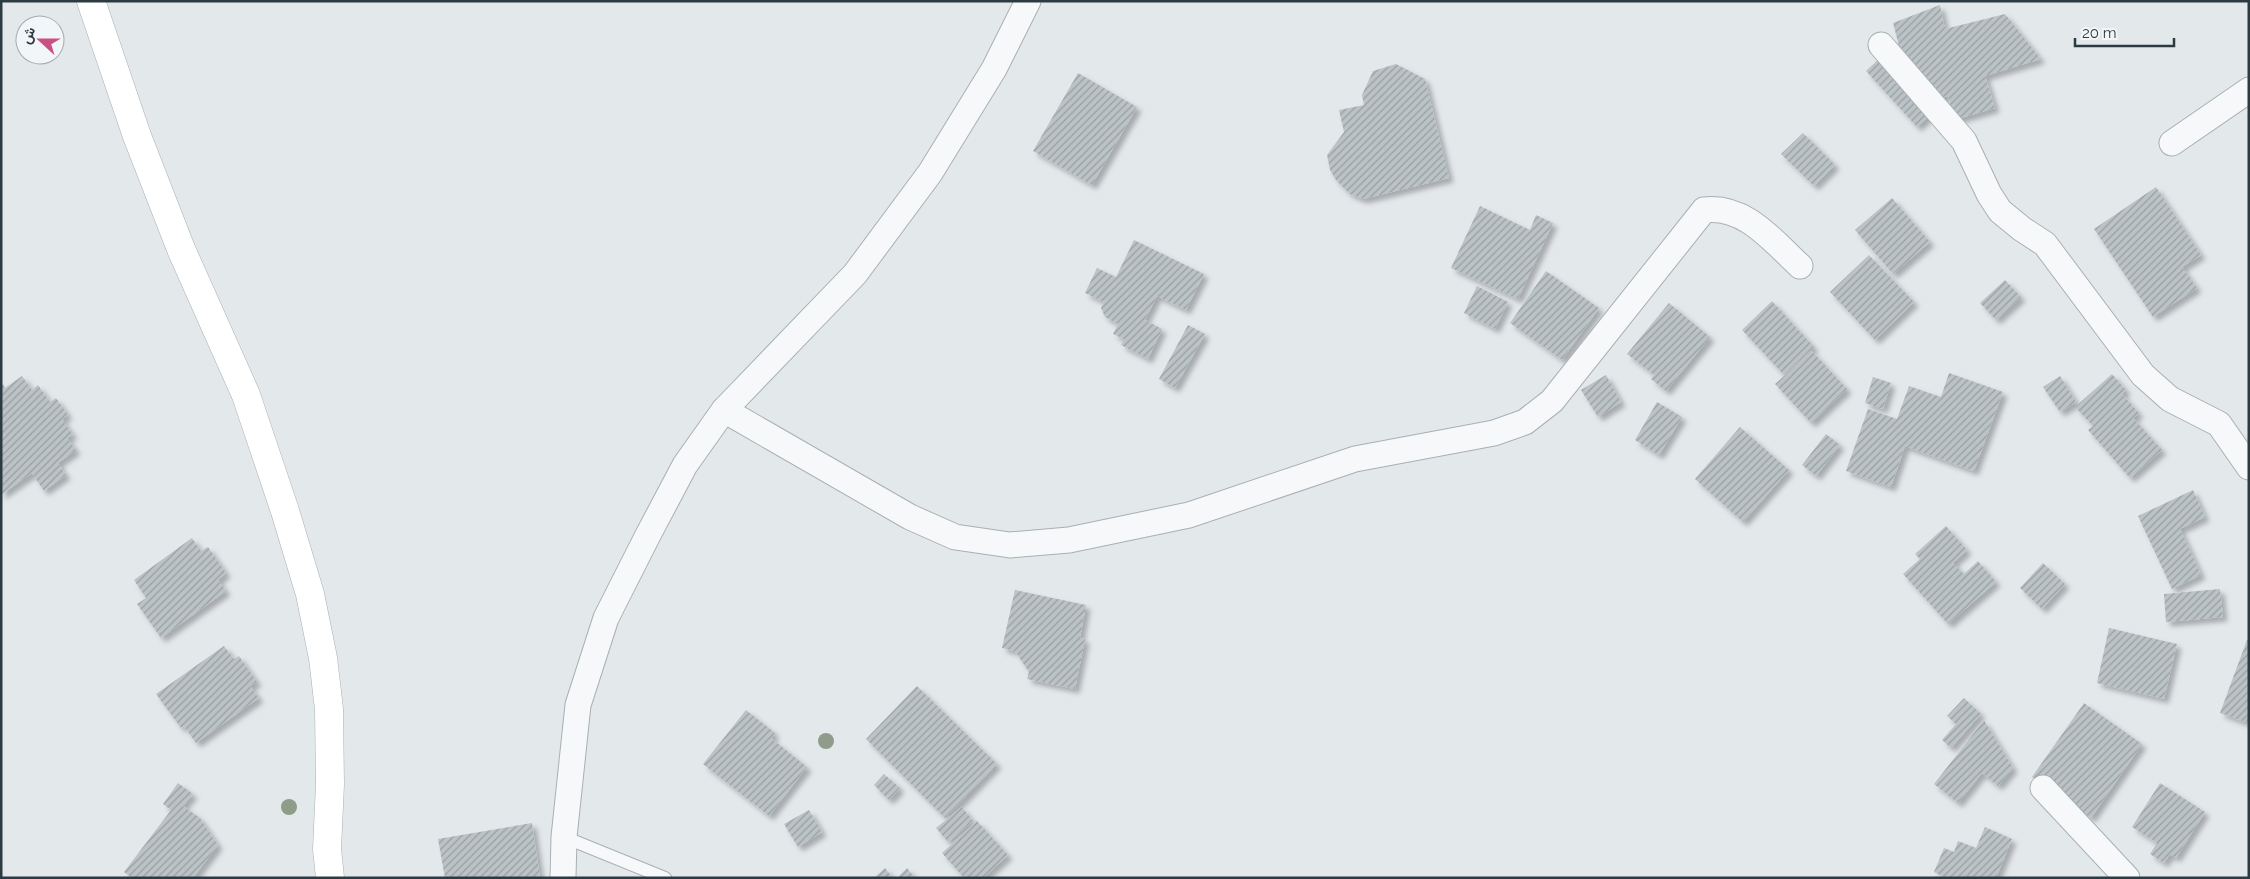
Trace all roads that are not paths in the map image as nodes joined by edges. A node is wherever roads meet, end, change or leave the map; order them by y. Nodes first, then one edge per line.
1 (91, 1) edge
2 (1028, 1) edge
3 (1881, 45) dead end
4 (2249, 90) edge
5 (2172, 143) dead end
6 (1800, 266) dead end
7 (724, 410) junction
8 (2249, 468) edge
9 (2043, 788) dead end
10 (564, 837) junction
11 (330, 878) edge
12 (563, 878) edge
13 (665, 878) edge
14 (2127, 878) edge

1 - 11 main road
2 - 7 street
3 - 8 street
4 - 5 street
6 - 7 street
7 - 10 street
9 - 14 street
10 - 12 street
10 - 13 lane

